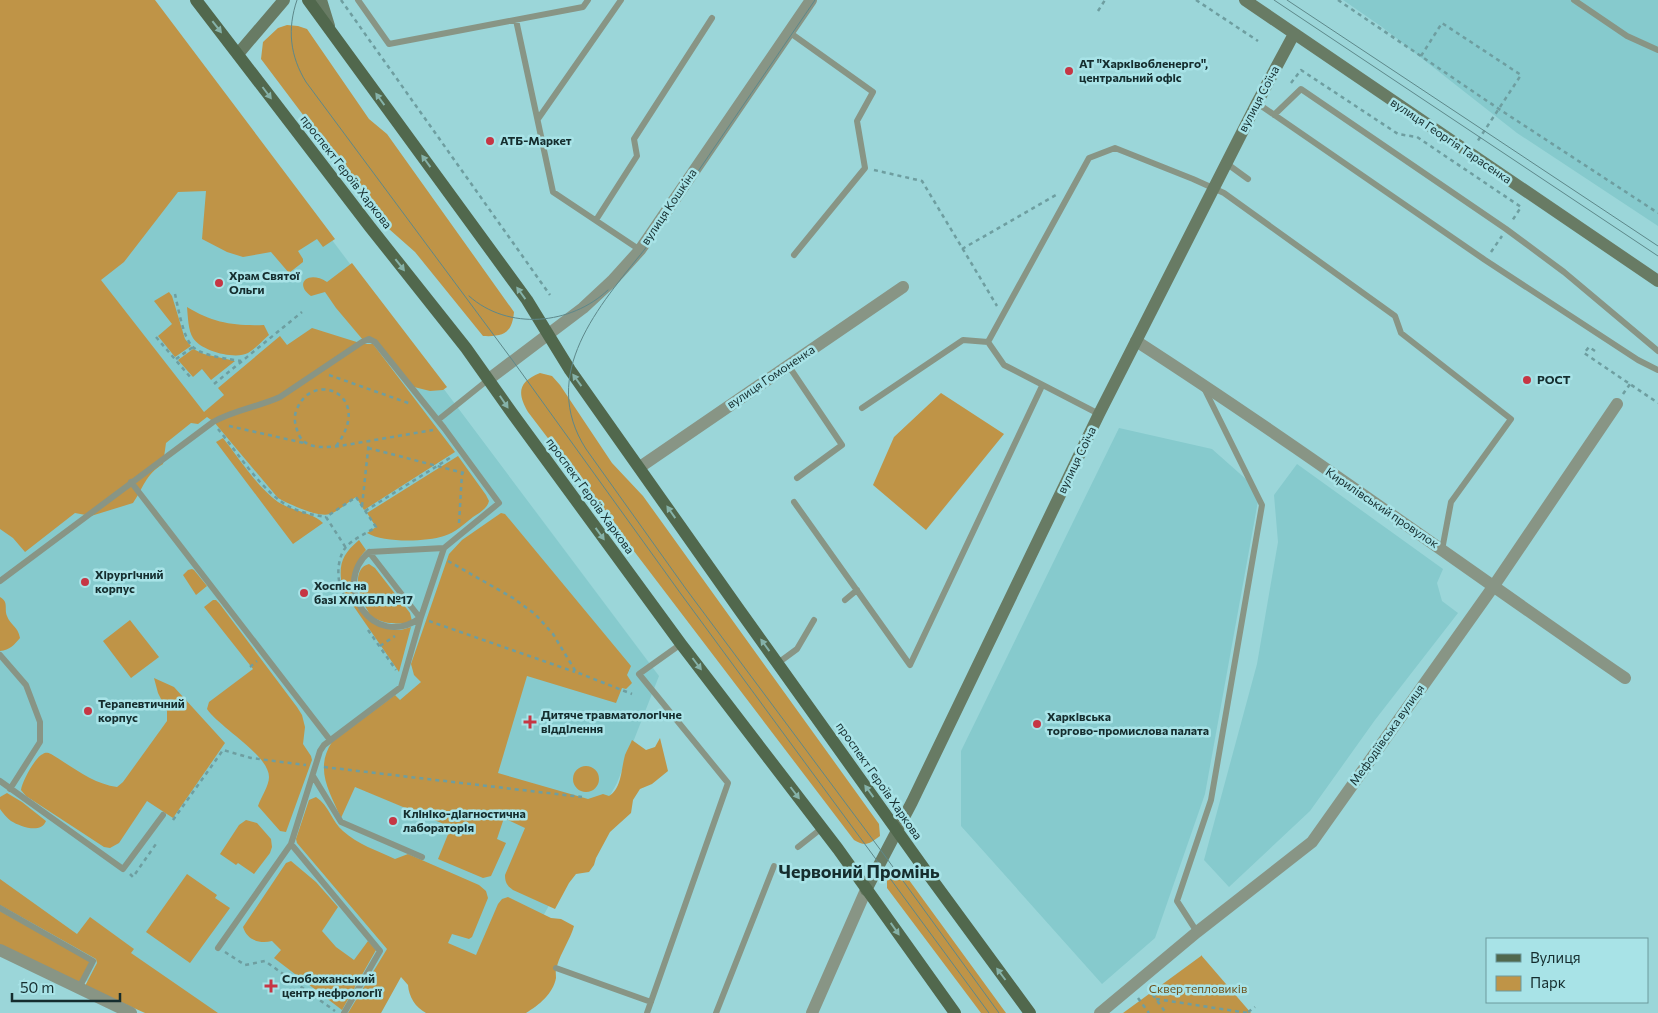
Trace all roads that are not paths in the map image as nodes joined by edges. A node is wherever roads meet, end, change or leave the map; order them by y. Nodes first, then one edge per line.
1 (196, 0) edge
2 (284, 0) edge
3 (308, 0) edge
4 (320, 0) edge
5 (358, 0) edge
6 (588, 0) edge
7 (621, 0) edge
8 (811, 0) edge
9 (1245, 0) edge
10 (1574, 0) edge
11 (712, 18) dead end
12 (516, 20) junction
13 (329, 29) junction
14 (788, 32) junction
15 (1294, 34) junction
16 (1658, 50) edge
17 (238, 54) junction
18 (1257, 103) junction
19 (1274, 115) junction
20 (538, 119) junction
21 (1226, 163) junction
22 (1248, 180) dead end
23 (1214, 187) junction
24 (596, 220) junction
25 (640, 250) junction
26 (794, 255) dead end
27 (1658, 281) edge
28 (903, 287) dead end
29 (548, 334) junction
30 (1136, 341) junction
31 (988, 342) junction
32 (1658, 350) edge
33 (788, 365) junction
34 (1658, 370) edge
35 (489, 379) junction
36 (1202, 385) junction
37 (1042, 386) junction
38 (1617, 404) dead end
39 (862, 408) dead end
40 (1099, 414) junction
41 (438, 420) junction
42 (640, 467) junction
43 (797, 478) dead end
44 (131, 482) junction
45 (794, 502) dead end
46 (444, 548) junction
47 (1442, 550) junction
48 (369, 552) junction
49 (0, 582) edge
50 (1493, 587) junction
51 (857, 590) junction
52 (845, 600) dead end
53 (420, 618) junction
54 (814, 620) dead end
55 (681, 644) junction
56 (0, 655) edge
57 (778, 664) junction
58 (1625, 678) dead end
59 (330, 740) junction
60 (313, 776) junction
61 (1, 785) edge
62 (10, 789) junction
63 (163, 815) dead end
64 (822, 828) junction
65 (898, 831) junction
66 (291, 844) junction
67 (798, 847) dead end
68 (422, 857) dead end
69 (774, 866) dead end
70 (866, 890) junction
71 (0, 908) edge
72 (1197, 932) junction
73 (218, 948) road end
74 (0, 950) edge
75 (556, 968) dead end
76 (79, 988) junction
77 (650, 1002) junction
78 (131, 1013) edge
79 (344, 1013) edge
80 (647, 1013) edge
81 (716, 1013) edge
82 (812, 1013) edge
83 (955, 1013) edge
84 (1030, 1013) edge
85 (1100, 1013) edge

1 -> 17 main road, проспект Героїв Харкова
2 - 17 street
3 - 13 main road, проспект Героїв Харкова
4 - 13 street
5 - 12 lane
6 - 12 lane
7 - 20 lane
8 - 14 street, вулиця Кошкіна
9 - 15 street, вулиця Георгія Тарасенка
10 - 16 lane
11 - 24 lane
12 - 20 lane
29 -> 13 main road, проспект Героїв Харкова
14 - 25 street, вулиця Кошкіна
14 - 26 lane
15 - 18 street, вулиця Соїча
15 - 27 street, вулиця Георгія Тарасенка
17 -> 35 main road, проспект Героїв Харкова
18 - 19 lane
18 - 21 street, вулиця Соїча
19 - 32 lane
19 - 34 lane
20 - 24 lane
21 - 22 lane
21 - 23 street, вулиця Соїча
23 - 30 street, вулиця Соїча
23 - 31 lane
23 - 47 lane
24 - 25 lane
25 - 29 street, вулиця Кошкіна
28 - 33 street, вулиця Гомоненка
29 - 35 street, вулиця Кошкіна
42 -> 29 main road, проспект Героїв Харкова
30 - 36 street, Кирилівський провулок
30 - 40 street, вулиця Соїча
31 - 37 lane
31 - 39 lane
33 - 42 street, вулиця Гомоненка
33 - 43 lane
35 - 41 lane
35 -> 55 main road, проспект Героїв Харкова
36 - 47 street, Кирилівський провулок
36 - 72 lane
37 - 40 lane
37 - 51 lane
38 - 50 street, Мефодіївська вулиця
40 - 65 street, вулиця Соїча
41 - 44 lane
41 - 46 lane
57 -> 42 main road, проспект Героїв Харкова
44 - 49 lane
44 - 59 lane
45 - 51 lane
46 - 48 lane
46 - 53 lane
47 - 50 street, Кирилівський провулок
48 - 53 lane
48 - 53 lane
50 - 58 street, Кирилівський провулок
50 - 72 street, Мефодіївська вулиця
51 - 52 lane
53 - 59 lane
54 - 57 lane
55 -> 64 main road, проспект Героїв Харкова
55 - 77 lane
56 - 62 lane
65 -> 57 main road, проспект Героїв Харкова
59 - 60 lane
60 - 66 lane
60 - 68 lane
61 - 62 lane
62 - 63 lane
64 - 67 lane
64 - 70 main road, проспект Героїв Харкова
65 - 70 street, вулиця Соїча
84 -> 65 main road, проспект Героїв Харкова
66 - 73 lane
66 - 79 lane
69 - 81 lane
70 - 82 street
70 -> 83 main road, проспект Героїв Харкова
71 - 76 lane
72 - 85 street, Мефодіївська вулиця
74 - 76 street
75 - 77 lane
76 - 78 street
77 - 80 lane

